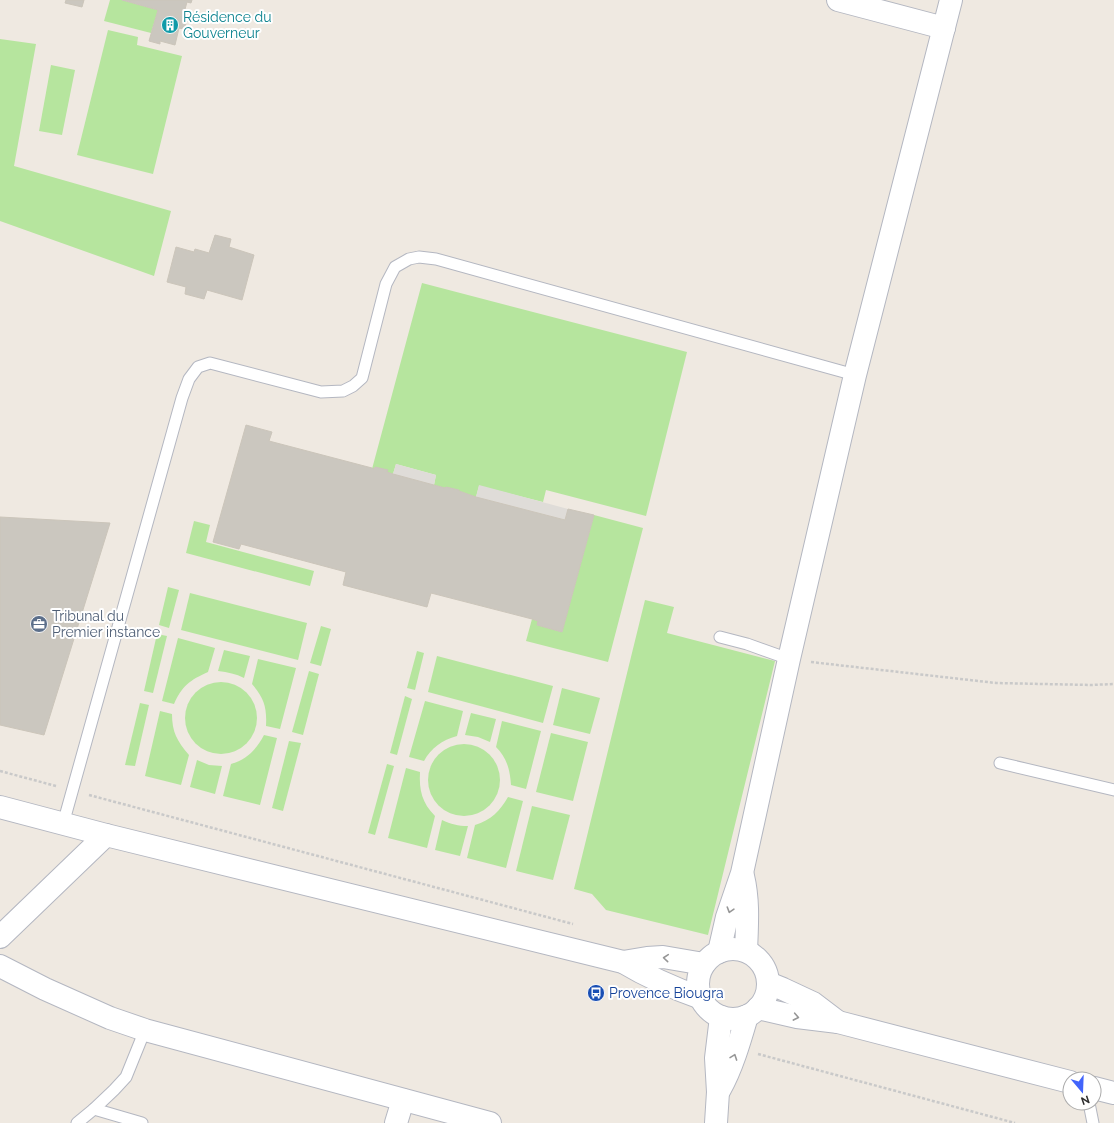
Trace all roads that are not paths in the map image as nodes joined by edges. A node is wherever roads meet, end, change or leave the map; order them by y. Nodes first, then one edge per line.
1 (838, 0) edge
2 (951, 0) edge
3 (944, 28) junction
4 (855, 375) junction
5 (720, 637) dead end
6 (789, 659) junction
7 (1000, 763) dead end
8 (1114, 790) edge
9 (0, 807) edge
10 (63, 824) junction
11 (106, 835) junction
12 (742, 873) junction
13 (0, 937) edge
14 (746, 951) junction
15 (712, 958) junction
16 (623, 962) junction
17 (0, 966) edge
18 (768, 983) junction
19 (701, 998) junction
20 (753, 1012) junction
21 (721, 1017) junction
22 (838, 1022) junction
23 (145, 1030) junction
24 (1062, 1080) edge
25 (1102, 1090) edge
26 (718, 1092) junction
27 (1114, 1093) edge
28 (403, 1100) junction
29 (94, 1109) junction
30 (1091, 1111) edge
31 (77, 1123) edge
32 (142, 1123) edge
33 (396, 1123) edge
34 (490, 1123) edge
35 (716, 1123) edge
36 (1093, 1123) edge

1 - 3 street
2 - 3 street
3 - 4 street
4 - 6 street
4 - 10 lane
5 - 6 lane
6 - 12 street
7 - 8 lane
9 - 10 street
10 - 11 street
11 - 13 street
11 - 16 street
12 - 14 street
12 -> 15 street
14 - 15 street
14 - 18 street
15 -> 16 street
15 - 19 street
16 - 19 street
17 - 23 street
18 - 20 street
18 - 22 street
19 - 21 street
20 - 21 street
20 -> 22 street
26 -> 20 street
21 - 26 street
22 - 24 street
23 - 28 street
23 - 29 lane
25 - 27 street
26 - 35 street
28 - 33 street
28 - 34 street
29 - 31 lane
29 - 32 lane
30 - 36 lane

